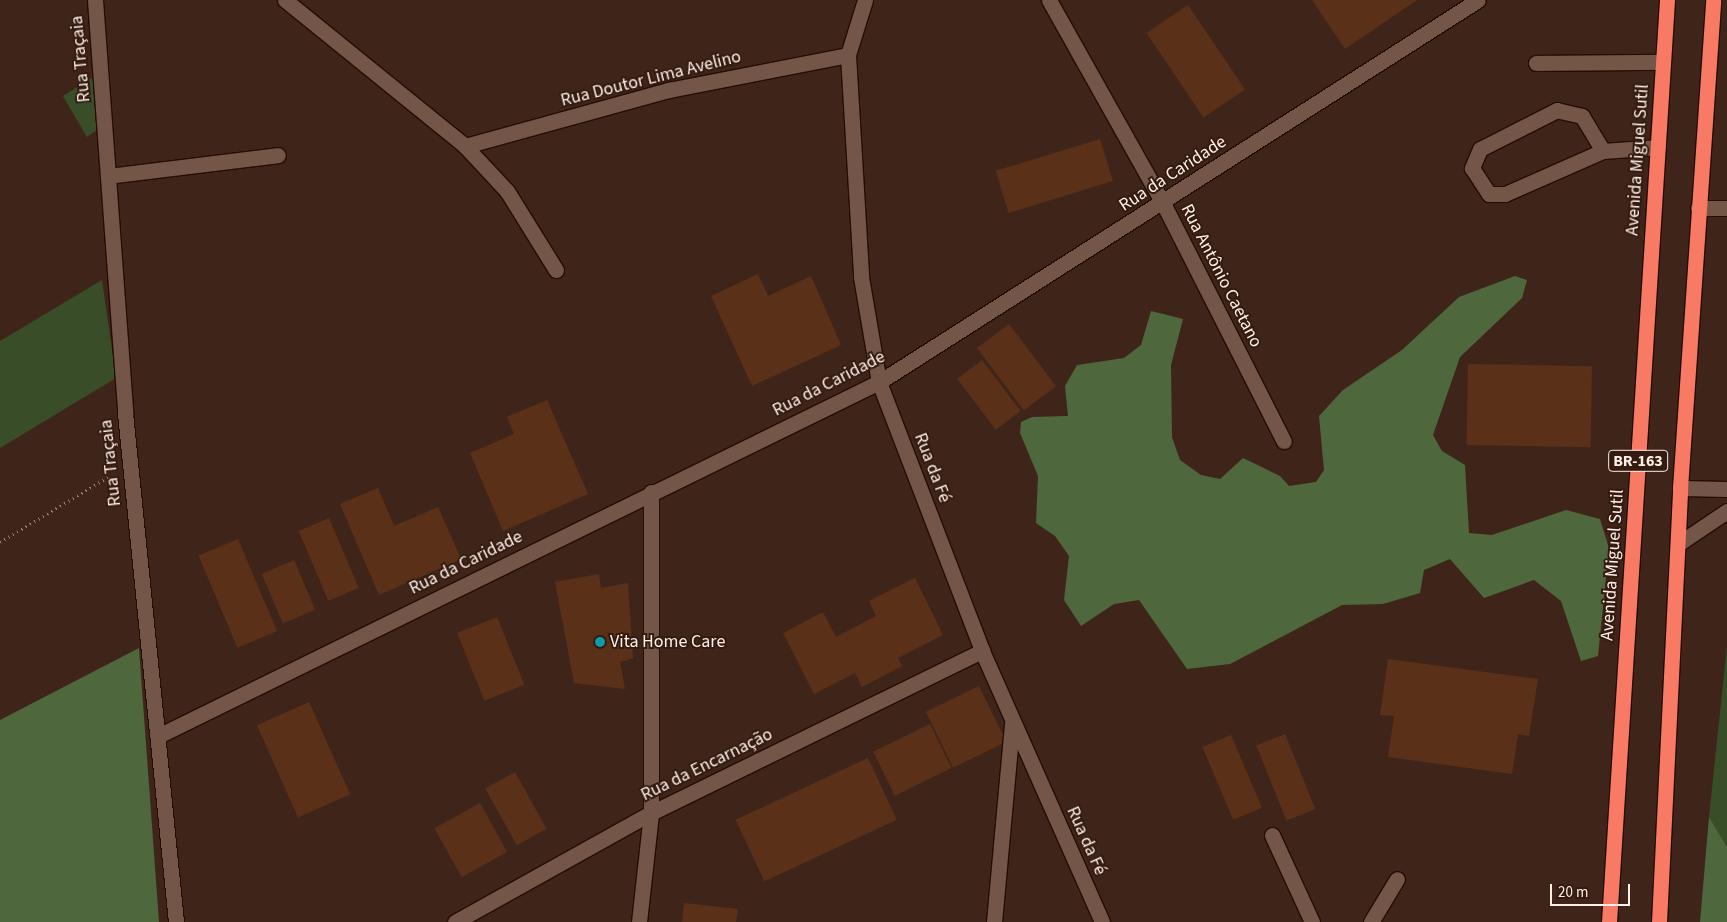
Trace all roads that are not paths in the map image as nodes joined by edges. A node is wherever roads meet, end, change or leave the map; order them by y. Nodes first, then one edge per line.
1 (95, 0) edge
2 (285, 0) edge
3 (866, 0) edge
4 (1049, 0) edge
5 (1478, 0) edge
6 (1667, 0) edge
7 (1713, 0) edge
8 (848, 54) junction
9 (1536, 62) dead end
10 (1663, 62) junction
11 (465, 146) junction
12 (1658, 147) junction
13 (1603, 151) junction
14 (278, 155) dead end
15 (108, 176) junction
16 (1163, 203) junction
17 (1698, 208) junction
18 (1727, 208) edge
19 (556, 270) dead end
20 (879, 382) junction
21 (1284, 440) dead end
22 (1680, 488) junction
23 (1727, 490) edge
24 (651, 492) junction
25 (1727, 511) edge
26 (1678, 544) junction
27 (982, 652) junction
28 (1012, 723) junction
29 (160, 735) junction
30 (651, 812) junction
31 (1272, 834) dead end
32 (1397, 878) dead end
33 (176, 922) edge
34 (455, 922) edge
35 (639, 922) edge
36 (994, 922) edge
37 (1102, 922) edge
38 (1312, 922) edge
39 (1371, 922) edge
40 (1609, 922) edge
41 (1659, 922) edge

1 - 15 street, Rua Traçaia
2 - 11 street
3 - 8 street, Rua da Fé
4 - 16 street, Rua Antônio Caetano
5 - 16 street, Rua da Caridade
6 - 10 highway, Avenida Miguel Sutil / BR-163
7 - 17 highway, BR-163
8 - 11 street, Rua Doutor Lima Avelino
8 - 20 street, Rua da Fé
9 - 10 street
10 - 12 highway, Avenida Miguel Sutil / BR-163
11 - 19 street
12 - 13 street
12 - 40 highway, Avenida Miguel Sutil / BR-163
13 - 13 street
14 - 15 street
15 - 29 street, Rua Traçaia
16 - 20 street, Rua da Caridade
16 - 21 street, Rua Antônio Caetano
17 - 18 street
17 - 22 highway, BR-163
20 - 24 street, Rua da Caridade
20 - 27 street, Rua da Fé
22 - 23 street
22 - 26 highway, BR-163
24 - 29 street, Rua da Caridade
24 - 30 street
25 - 26 street
26 - 41 highway, BR-163
27 - 28 street, Rua da Fé
27 - 30 street, Rua da Encarnação
28 - 36 street
28 - 37 street, Rua da Fé
29 - 33 street, Rua Traçaia
30 - 34 street, Rua da Encarnação
30 - 35 street
31 - 38 street
32 - 39 street

